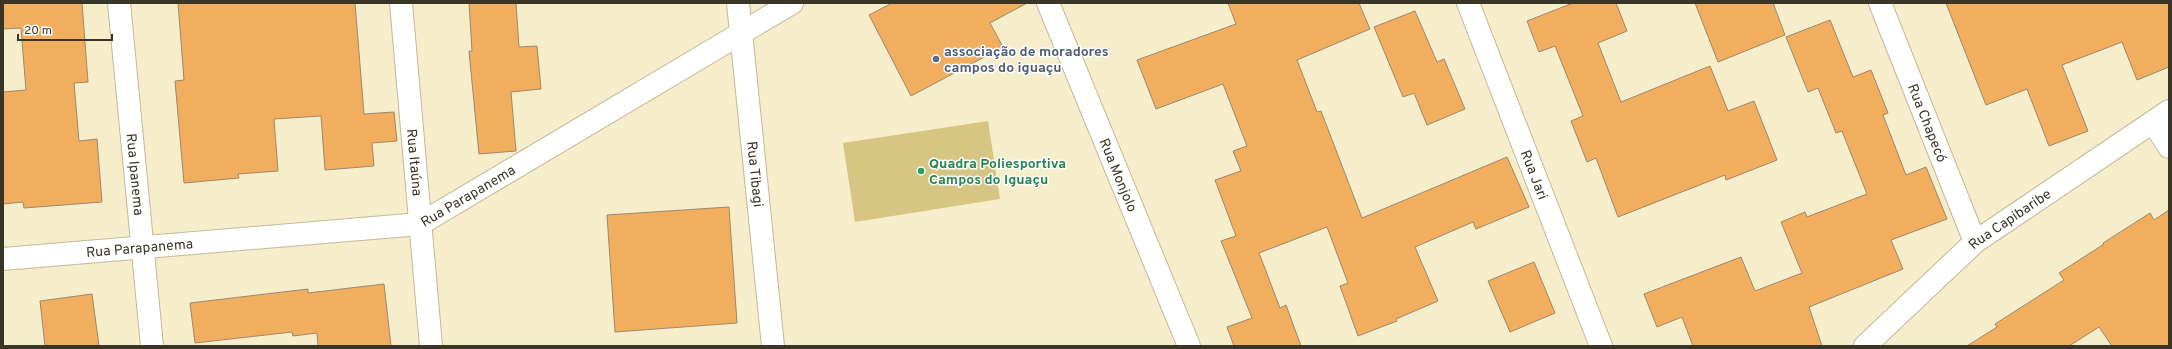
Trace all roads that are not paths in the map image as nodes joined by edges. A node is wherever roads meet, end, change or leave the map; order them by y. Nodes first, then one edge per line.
1 (120, 3) edge
2 (401, 3) edge
3 (738, 3) edge
4 (792, 3) edge
5 (1048, 3) edge
6 (1468, 3) edge
7 (1880, 3) edge
8 (741, 35) junction
9 (2161, 116) edge
10 (2169, 148) edge
11 (420, 224) junction
12 (1975, 242) junction
13 (143, 246) junction
14 (3, 258) edge
15 (152, 346) edge
16 (431, 346) edge
17 (773, 346) edge
18 (1189, 346) edge
19 (1601, 346) edge
20 (1865, 346) edge

1 - 13 street, Rua Ipanema
2 - 11 street, Rua Itaúna
3 - 8 street, Rua Tibagi
4 - 8 street, Rua Parapanema
5 - 18 street, Rua Monjolo
6 - 19 street, Rua Jari
7 - 12 street, Rua Chapecó
8 - 11 street, Rua Parapanema
8 - 17 street, Rua Tibagi
9 - 10 street
9 - 12 street, Rua Capibaribe
11 - 13 street, Rua Parapanema
11 - 16 street, Rua Itaúna
12 - 20 street, Rua Capibaribe
13 - 14 street, Rua Parapanema
13 - 15 street, Rua Ipanema

